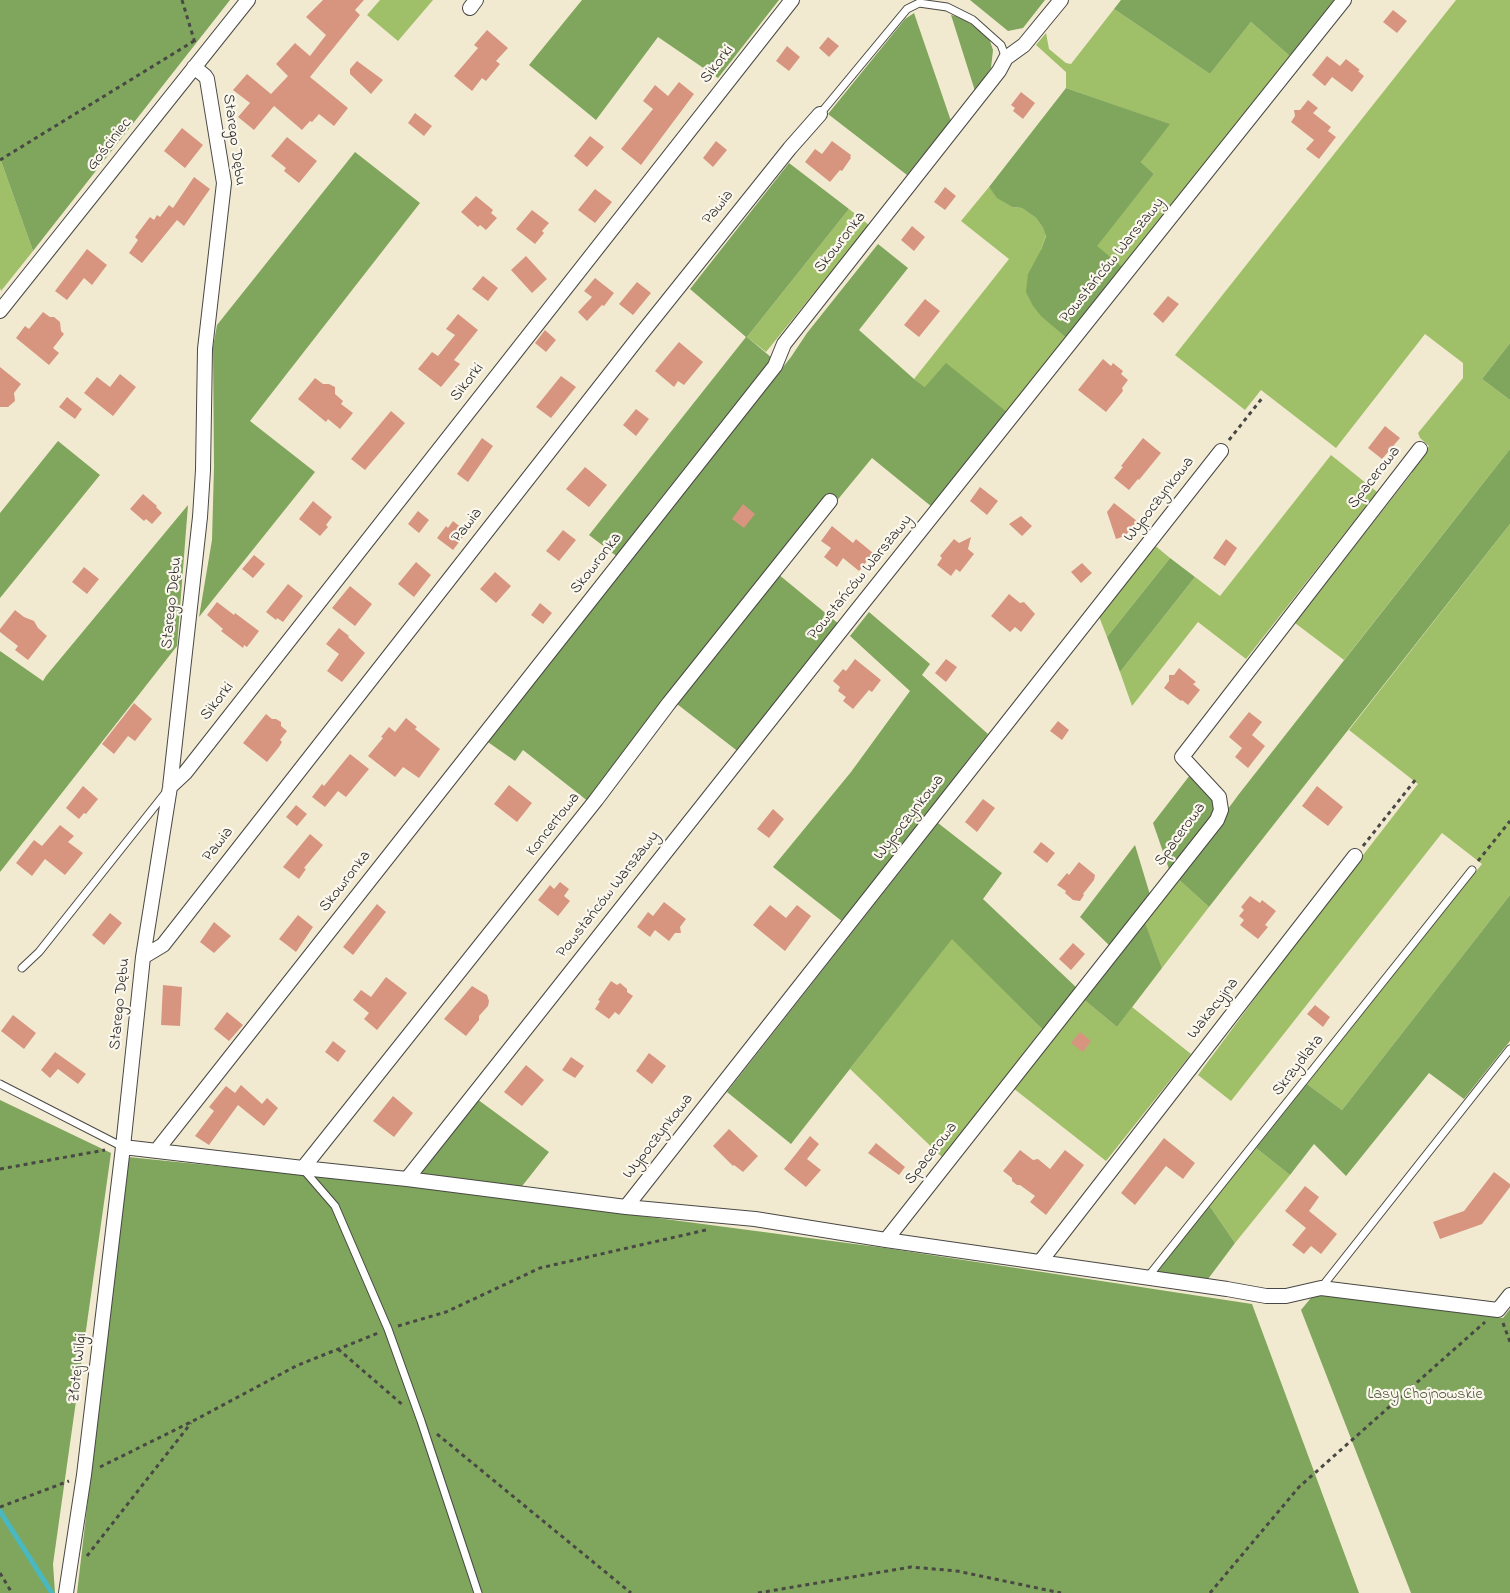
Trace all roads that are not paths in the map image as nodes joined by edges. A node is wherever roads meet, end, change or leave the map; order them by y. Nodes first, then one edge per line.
1 (248, 0) edge
2 (792, 0) edge
3 (1060, 0) edge
4 (1344, 0) edge
5 (1006, 58) junction
6 (197, 63) junction
7 (820, 114) joint
8 (0, 311) edge
9 (1420, 449) dead end
10 (1221, 451) road end
11 (830, 501) dead end
12 (170, 787) junction
13 (1355, 856) road end
14 (1472, 870) road end
15 (143, 957) junction
16 (22, 968) dead end
17 (1510, 1049) edge
18 (0, 1084) edge
19 (123, 1147) junction
20 (157, 1150) junction
21 (303, 1168) junction
22 (407, 1179) junction
23 (626, 1207) junction
24 (886, 1240) junction
25 (1040, 1262) junction
26 (1147, 1279) junction
27 (1321, 1288) junction
28 (1510, 1295) edge
29 (66, 1593) edge
30 (478, 1593) edge

1 - 6 street, Gościniec
2 - 12 street, Sikorki
3 - 5 street, Skowronka
4 - 22 street, Powstańców Warszawy
5 - 7 lane
5 - 20 street, Skowronka
6 - 8 street, Gościniec
6 - 12 street, Starego Dębu
7 - 15 street, Pawia
9 - 24 street, Spacerowa
10 - 23 street, Wypoczynkowa
11 - 21 street, Koncertowa
12 - 15 street, Starego Dębu
12 - 16 lane
13 - 25 street, Wakacyjna
14 - 26 lane, Skrzydlata
15 - 19 street, Starego Dębu
17 - 27 lane
18 - 19 lane
19 - 20 street
19 - 29 street, Złotej Wilgi
20 - 21 street
21 - 22 street
21 - 30 lane
22 - 23 street
23 - 24 street
24 - 25 street
25 - 26 street
26 - 27 street
27 - 28 street

